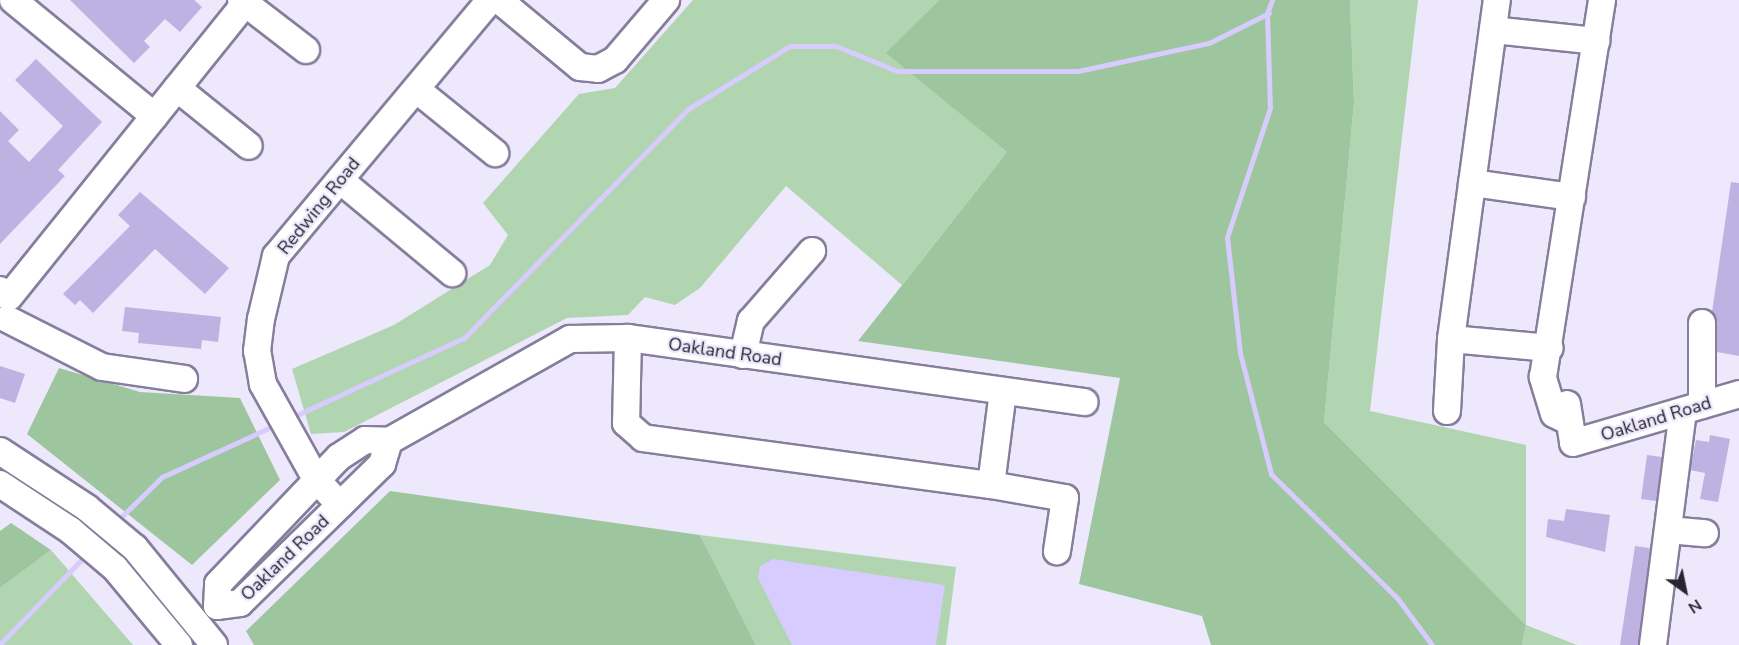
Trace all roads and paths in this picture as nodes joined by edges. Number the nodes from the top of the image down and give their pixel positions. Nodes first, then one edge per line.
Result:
1 (13, 0) edge
2 (490, 0) edge
3 (499, 0) edge
4 (666, 0) edge
5 (1497, 0) edge
6 (1602, 0) edge
7 (243, 2) edge
8 (1493, 30) junction
9 (1596, 41) junction
10 (306, 50) dead end
11 (177, 88) junction
12 (416, 89) junction
13 (154, 116) junction
14 (249, 146) dead end
15 (495, 153) dead end
16 (340, 180) junction
17 (1473, 183) junction
18 (1572, 197) junction
19 (812, 251) dead end
20 (452, 273) dead end
21 (4, 308) edge
22 (1702, 323) dead end
23 (628, 338) junction
24 (1451, 339) junction
25 (1549, 354) junction
26 (742, 355) junction
27 (184, 379) dead end
28 (1003, 391) junction
29 (1739, 394) edge
30 (1085, 402) dead end
31 (1692, 408) junction
32 (1447, 411) dead end
33 (389, 441) junction
34 (0, 451) edge
35 (316, 479) junction
36 (0, 484) edge
37 (991, 485) junction
38 (340, 505) junction
39 (1668, 530) junction
40 (1705, 533) dead end
41 (1057, 550) dead end
42 (208, 614) junction
43 (179, 644) edge
44 (214, 645) edge
45 (1653, 645) edge

1 - 13 street
2 - 12 street, Redwing Road
3 - 4 street
5 - 8 street
6 - 9 street
7 - 10 street
7 - 11 street
8 - 9 street
8 - 17 street
9 - 18 street
11 - 13 street
11 - 14 street
12 - 15 street
12 - 16 street, Redwing Road
13 - 21 street
16 - 20 street
16 - 35 street, Redwing Road
17 - 18 street
17 - 24 street
18 - 25 street
19 - 26 street
21 - 27 street
22 - 31 street
23 - 26 street, Oakland Road
23 - 33 street, Oakland Road
23 - 37 street
24 - 25 street
24 - 32 street
25 - 31 street, Oakland Road
26 - 28 street, Oakland Road
28 - 30 street, Oakland Road
28 - 37 street
29 - 31 street, Oakland Road
31 - 39 street
33 - 35 street, Oakland Road
33 - 38 street, Oakland Road
34 - 42 street
35 - 38 street, Redwing Road
35 - 42 street, Oakland Road
36 - 43 street
37 - 41 street
38 - 42 street, Oakland Road
39 - 40 street
39 - 45 street
42 - 43 street
42 - 44 street

